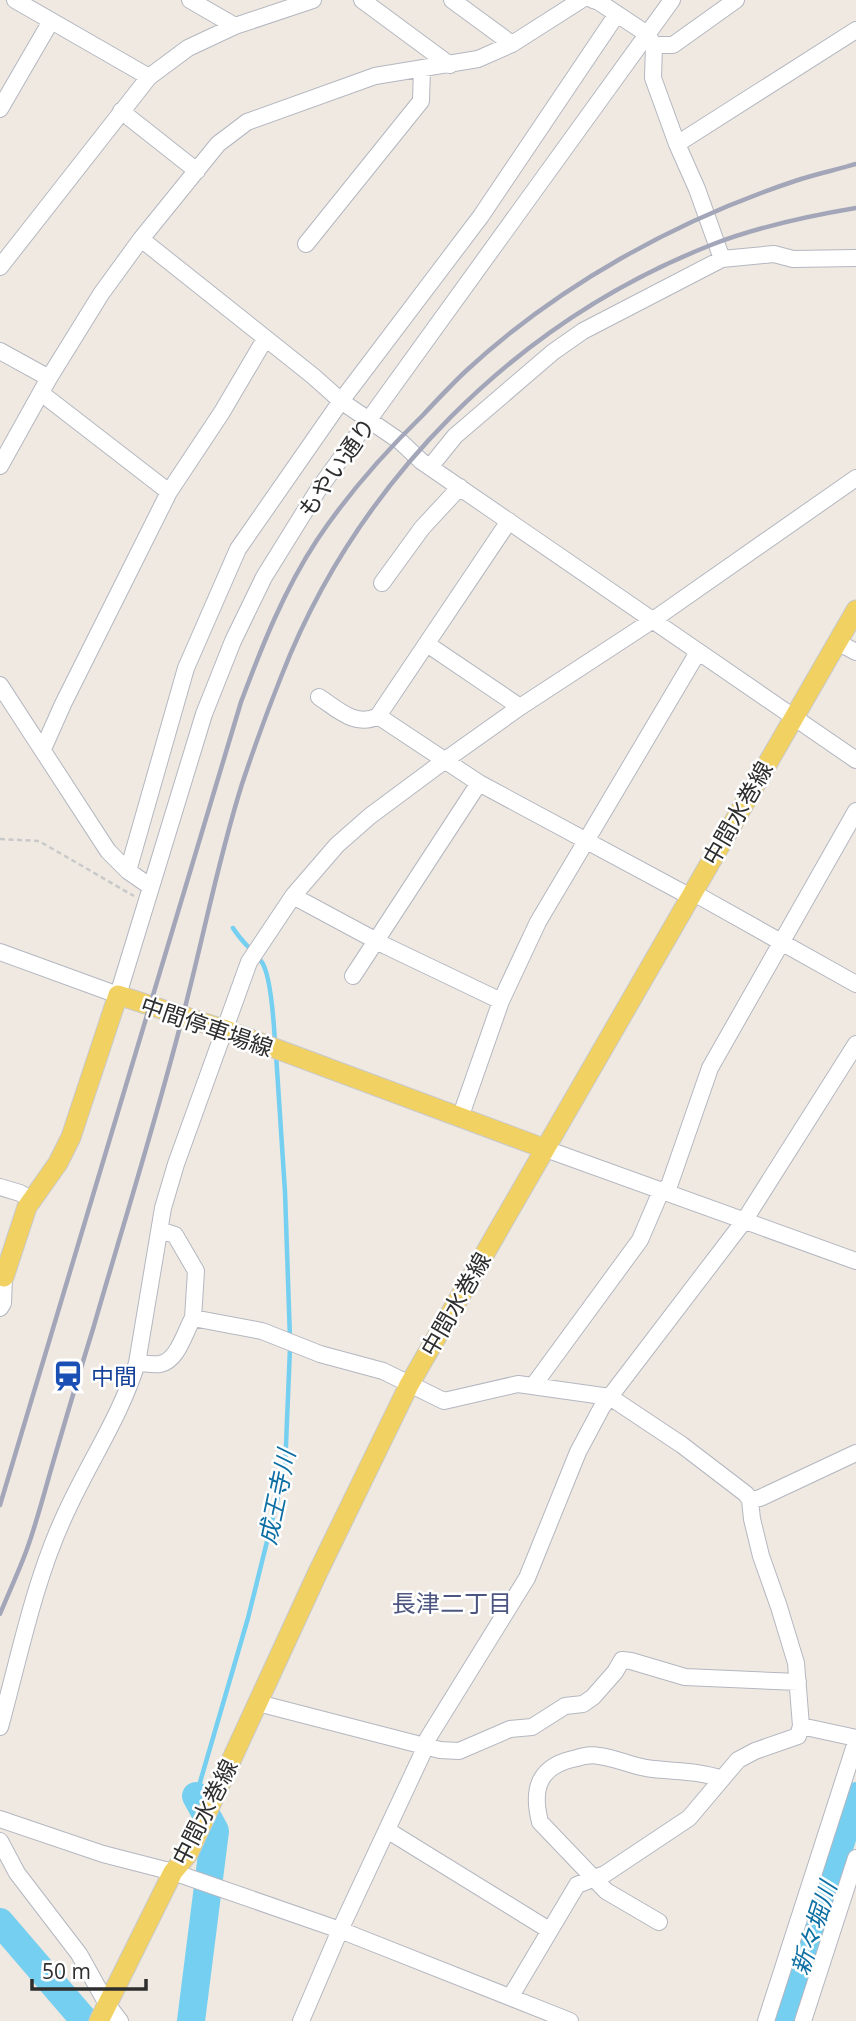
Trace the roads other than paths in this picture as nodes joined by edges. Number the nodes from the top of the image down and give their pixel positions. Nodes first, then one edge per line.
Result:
1 (15, 0) edge
2 (190, 0) edge
3 (313, 0) edge
4 (362, 0) edge
5 (452, 0) edge
6 (581, 0) edge
7 (593, 0) edge
8 (672, 0) edge
9 (736, 0) edge
10 (617, 13) junction
11 (51, 21) junction
12 (235, 26) junction
13 (856, 30) edge
14 (650, 40) junction
15 (512, 44) junction
16 (450, 65) junction
17 (422, 68) junction
18 (149, 77) junction
19 (0, 109) edge
20 (121, 111) junction
21 (677, 144) junction
22 (197, 171) junction
23 (481, 216) junction
24 (503, 233) junction
25 (141, 239) junction
26 (306, 244) dead end
27 (3, 256) edge
28 (856, 258) edge
29 (722, 259) junction
30 (265, 339) junction
31 (0, 351) edge
32 (49, 378) junction
33 (41, 393) junction
34 (341, 401) junction
35 (369, 419) junction
36 (0, 466) edge
37 (430, 467) junction
38 (856, 478) edge
39 (460, 487) junction
40 (169, 492) junction
41 (509, 521) junction
42 (382, 583) dead end
43 (856, 611) edge
44 (653, 620) junction
45 (838, 642) junction
46 (427, 644) junction
47 (698, 652) junction
48 (856, 652) edge
49 (0, 685) edge
50 (319, 697) dead end
51 (520, 707) junction
52 (378, 716) junction
53 (793, 717) junction
54 (43, 749) junction
55 (856, 760) edge
56 (444, 761) junction
57 (479, 783) junction
58 (856, 811) edge
59 (586, 839) junction
60 (128, 871) junction
61 (148, 895) junction
62 (293, 896) junction
63 (689, 896) junction
64 (376, 940) junction
65 (781, 941) junction
66 (0, 952) edge
67 (353, 976) dead end
68 (856, 984) edge
69 (118, 995) junction
70 (501, 1001) junction
71 (223, 1029) junction
72 (856, 1044) edge
73 (460, 1118) junction
74 (543, 1148) junction
75 (0, 1187) edge
76 (661, 1191) junction
77 (32, 1200) junction
78 (744, 1221) junction
79 (160, 1230) junction
80 (856, 1261) edge
81 (2, 1276) edge
82 (0, 1308) edge
83 (192, 1318) junction
84 (137, 1363) junction
85 (408, 1385) junction
86 (533, 1386) junction
87 (610, 1397) junction
88 (856, 1453) edge
89 (750, 1500) junction
90 (798, 1682) junction
91 (258, 1703) junction
92 (800, 1726) junction
93 (0, 1727) edge
94 (856, 1740) edge
95 (426, 1746) junction
96 (722, 1779) junction
97 (0, 1819) edge
98 (387, 1830) junction
99 (0, 1841) edge
100 (856, 1858) edge
101 (173, 1872) junction
102 (595, 1879) junction
103 (659, 1922) dead end
104 (340, 1930) junction
105 (549, 1930) junction
106 (511, 1996) junction
107 (106, 2016) edge
108 (301, 2021) edge
109 (570, 2021) edge
110 (766, 2021) edge
111 (803, 2021) edge

1 - 11 street
2 - 12 street
3 - 12 street
4 - 16 street
5 - 15 street
6 - 15 street
7 - 10 street
8 - 14 street, もやい通り
9 - 14 street
10 - 14 street
10 - 23 street
11 - 18 street
11 - 19 street
12 - 18 street
13 - 21 street
14 - 21 street
14 - 24 street, もやい通り
15 - 16 street
16 - 17 street
17 - 22 street
17 - 26 street
18 - 20 street
20 - 22 street
20 - 27 street
21 - 29 street
22 - 25 street
23 - 24 street
23 - 34 street
24 - 35 street, もやい通り
25 - 30 street
25 - 32 street
28 - 29 street
29 - 37 street
30 - 34 street
30 - 40 street
31 - 32 street
32 - 33 street
33 - 36 street
33 - 40 street
34 - 35 street
34 - 60 street
35 - 37 street
35 - 61 street, もやい通り
37 - 39 street
38 - 44 street
39 - 41 street
39 - 42 street
40 - 54 street
41 - 44 street
41 - 46 street
43 - 45 main road, 中間水巻線
44 - 47 street
44 - 51 street
45 - 48 street
45 - 53 main road, 中間水巻線
46 - 51 street
46 - 52 street
47 - 53 street
47 - 59 street
49 - 54 street
50 - 52 street
51 - 56 street
52 - 56 street
53 - 55 street
53 - 63 main road, 中間水巻線
54 - 60 street
56 - 57 street
56 - 62 street
57 - 59 street
57 - 64 street
58 - 65 street
59 - 63 street
59 - 70 street
60 - 61 street
61 - 69 street, もやい通り
62 - 64 street
62 - 71 street
63 - 65 street
63 - 74 main road, 中間水巻線
64 - 67 street
64 - 70 street
65 - 68 street
65 - 76 street
66 - 69 street
69 - 71 main road, 中間停車場線
69 - 77 main road, 中間停車場線
70 - 73 street
71 - 73 main road, 中間停車場線
71 - 79 street
72 - 78 street
73 - 74 main road, 中間停車場線
74 - 76 street
74 - 85 main road, 中間水巻線
75 - 77 street
76 - 78 street
76 - 86 street
77 - 81 main road, 中間停車場線
78 - 80 street
78 - 87 street
79 - 83 street
79 - 84 street
81 - 82 street
83 - 84 street
83 - 85 street
84 - 93 street
85 - 86 street
85 - 91 main road, 中間水巻線
86 - 87 street
87 - 89 street
87 - 95 street
88 - 89 street
89 - 90 street
90 - 92 street
90 - 95 street
91 - 95 street
91 - 101 main road, 中間水巻線
92 - 94 street
92 - 96 street
94 - 110 street
95 - 98 street
96 - 102 street
96 - 102 street
97 - 101 street
98 - 104 street
98 - 105 street
99 - 107 street
100 - 111 street
101 - 104 street
101 - 107 main road, 中間水巻線
102 - 103 street
102 - 105 street
104 - 106 street
104 - 108 street
105 - 106 street
106 - 109 street

